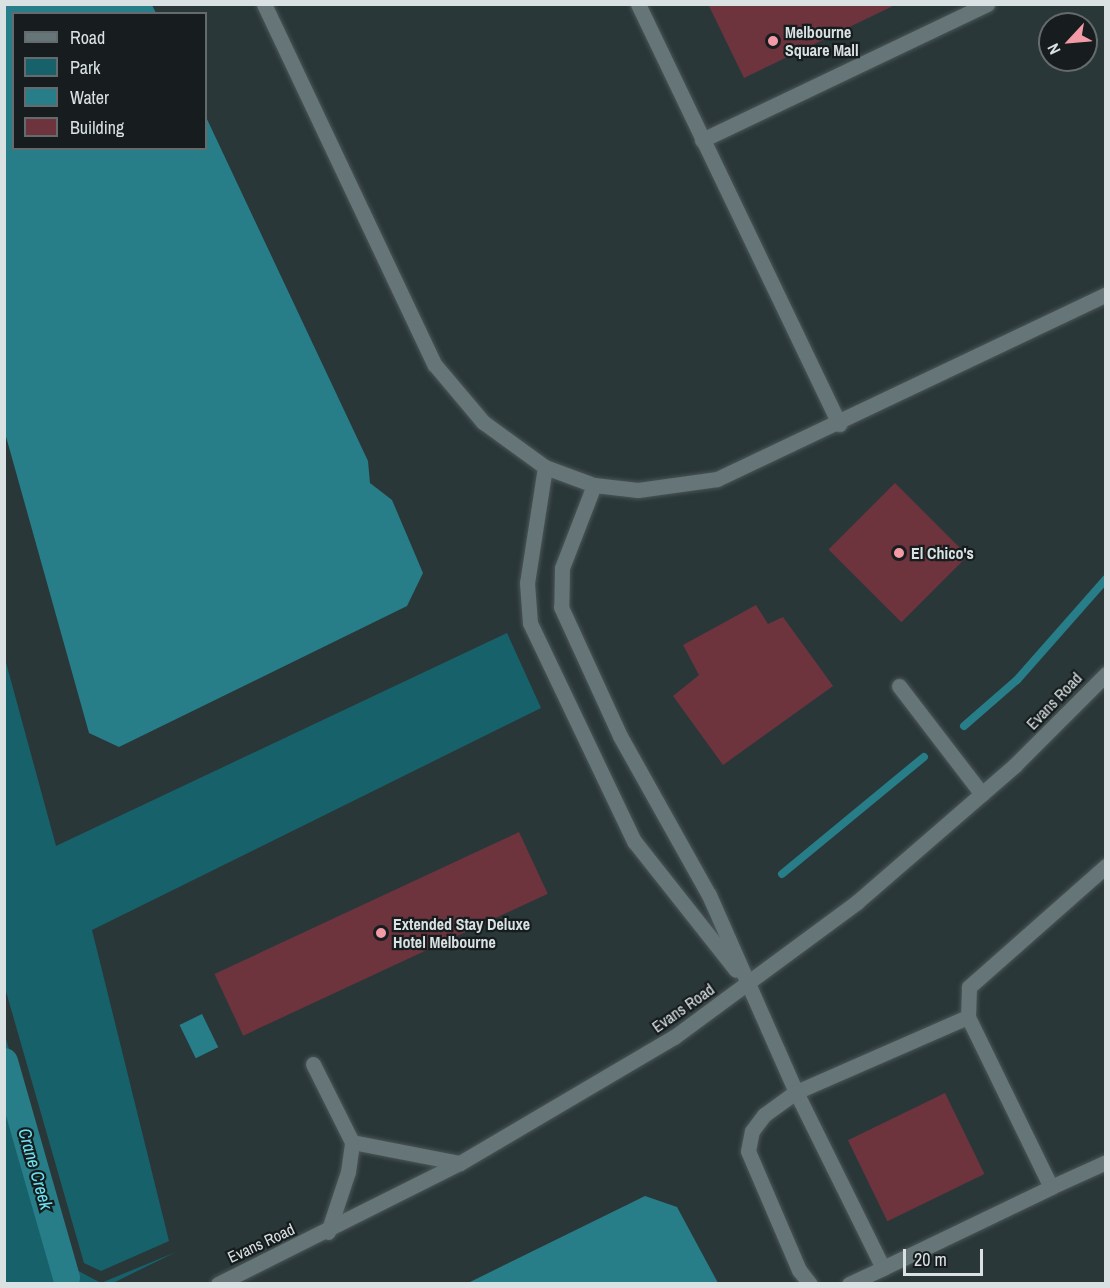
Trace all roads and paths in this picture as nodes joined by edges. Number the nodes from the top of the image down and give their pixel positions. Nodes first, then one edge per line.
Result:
1 (264, 4) edge
2 (638, 4) edge
3 (987, 4) edge
4 (702, 140) junction
5 (1106, 294) edge
6 (839, 424) junction
7 (545, 466) junction
8 (594, 485) junction
9 (1106, 674) edge
10 (899, 686) dead end
11 (982, 794) junction
12 (1106, 866) edge
13 (748, 984) junction
14 (968, 1017) junction
15 (313, 1064) dead end
16 (796, 1092) junction
17 (351, 1142) junction
18 (1106, 1162) edge
19 (460, 1163) junction
20 (1051, 1187) junction
21 (328, 1232) junction
22 (883, 1268) junction
23 (218, 1284) edge
24 (810, 1284) edge
25 (849, 1284) edge

1 - 7 street
2 - 4 street
3 - 4 street
4 - 6 street
5 - 6 street
6 - 8 street
7 - 8 street
7 - 13 street
8 - 13 street
9 - 11 street, Evans Road
10 - 11 street
11 - 13 street, Evans Road
12 - 14 street
13 - 16 street
13 - 19 street, Evans Road
14 - 16 street
14 - 20 street
15 - 17 street
16 - 22 street
16 - 24 street
17 - 19 street
17 - 21 street
18 - 20 street
19 - 21 street, Evans Road
20 - 22 street
21 - 23 street, Evans Road
22 - 25 street

